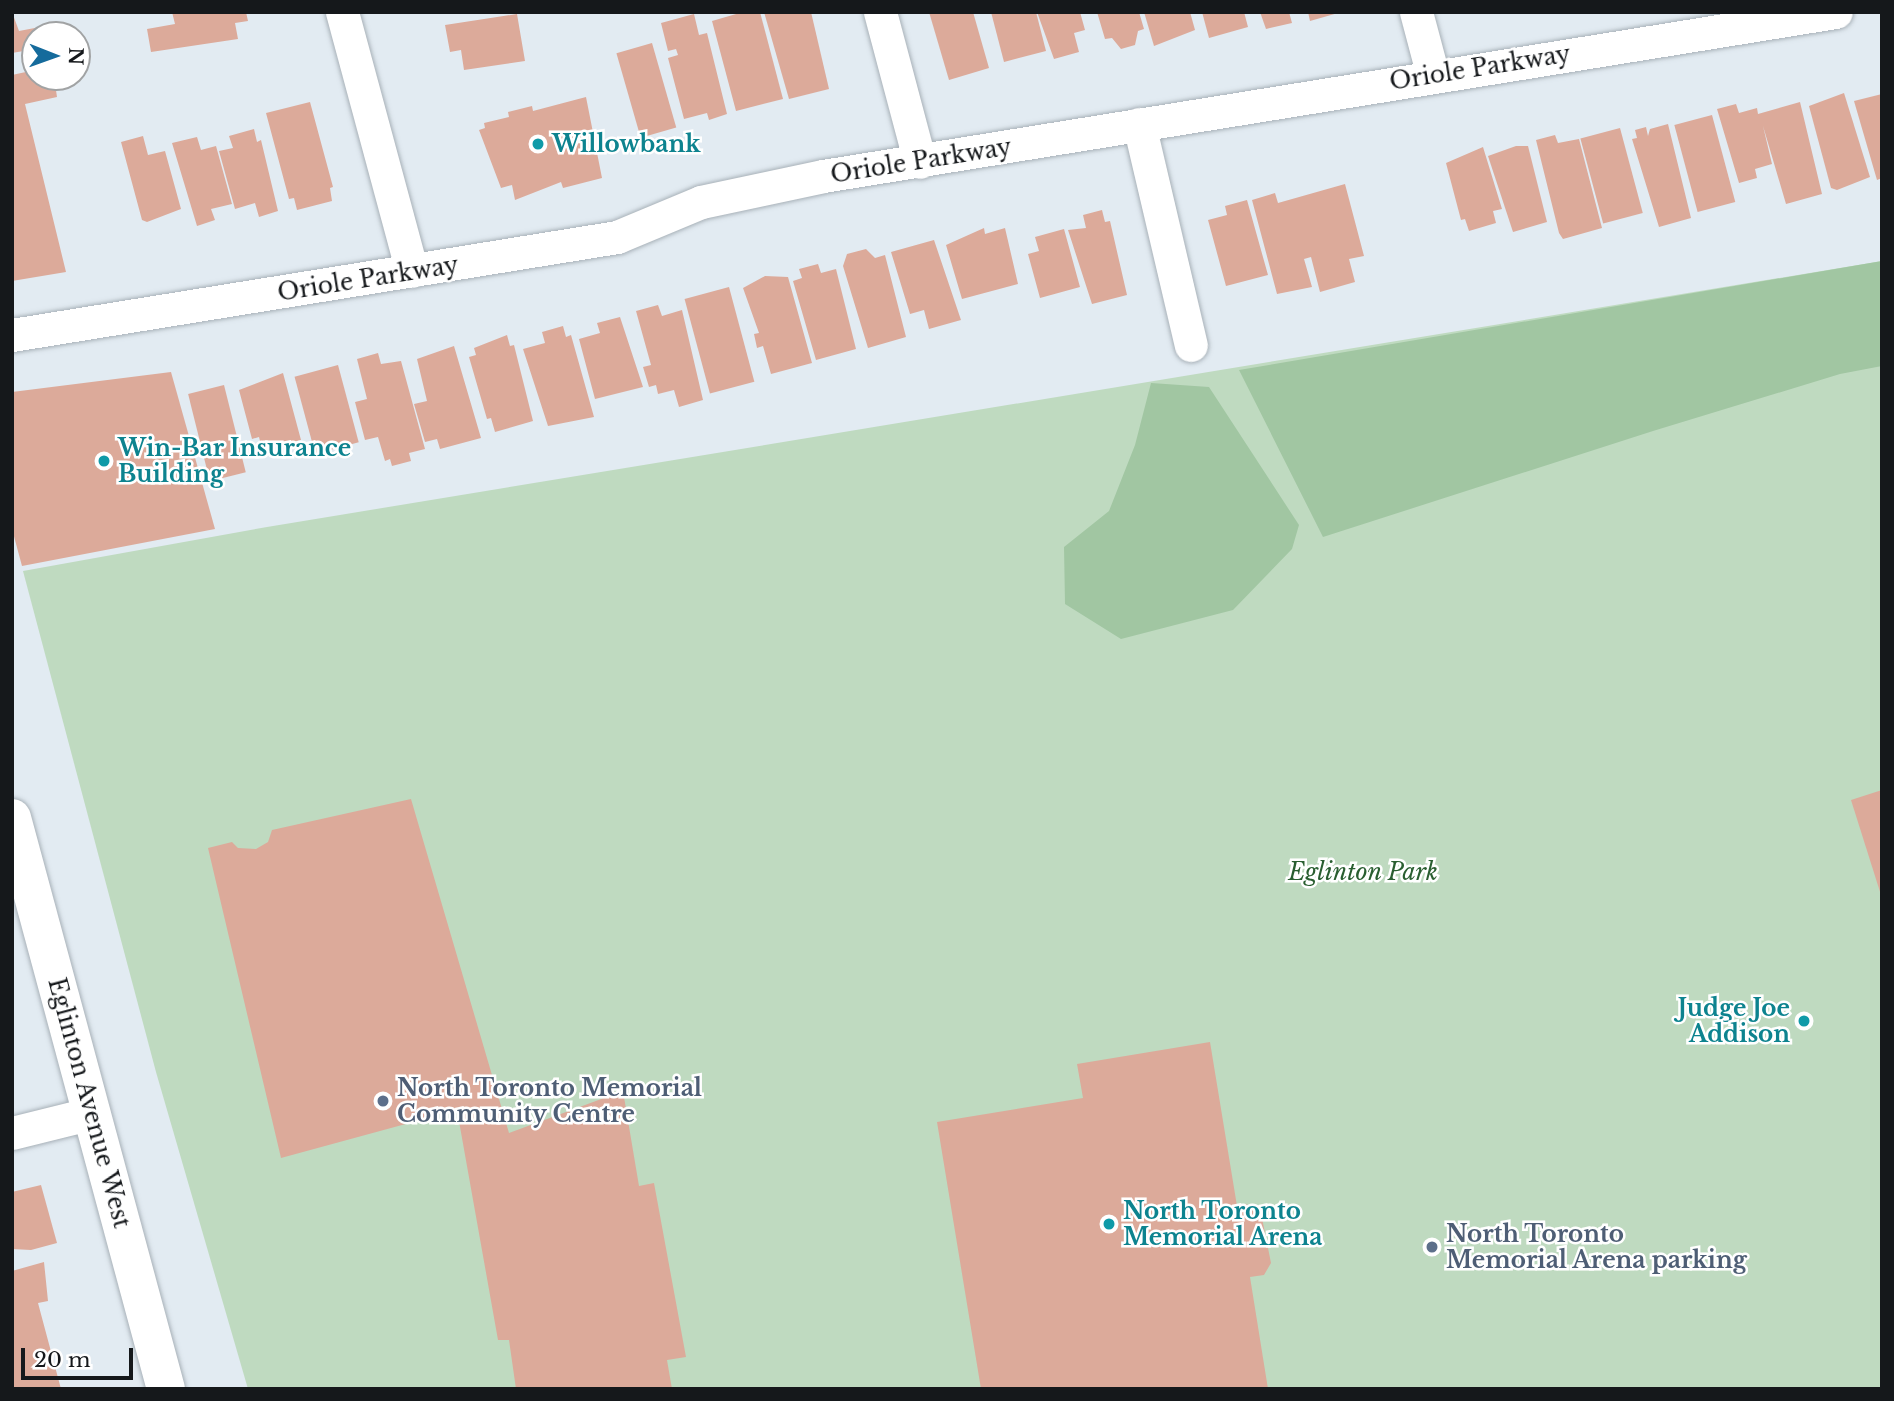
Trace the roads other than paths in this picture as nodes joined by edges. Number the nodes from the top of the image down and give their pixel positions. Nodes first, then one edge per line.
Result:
1 (342, 12) edge
2 (880, 12) edge
3 (1416, 12) edge
4 (1836, 12) edge
5 (1433, 76) junction
6 (1139, 124) junction
7 (920, 162) junction
8 (412, 271) junction
9 (12, 335) edge
10 (1191, 345) dead end
11 (12, 818) edge
12 (92, 1113) junction
13 (12, 1133) edge
14 (166, 1389) edge

1 - 8 street
2 - 7 street
3 - 5 street
4 - 5 street, Oriole Parkway
5 - 6 street, Oriole Parkway
6 - 7 street, Oriole Parkway
6 - 10 street
7 - 8 street, Oriole Parkway
8 - 9 street, Oriole Parkway
11 - 12 main road, Eglinton Avenue West
12 - 13 street
12 - 14 main road, Eglinton Avenue West

